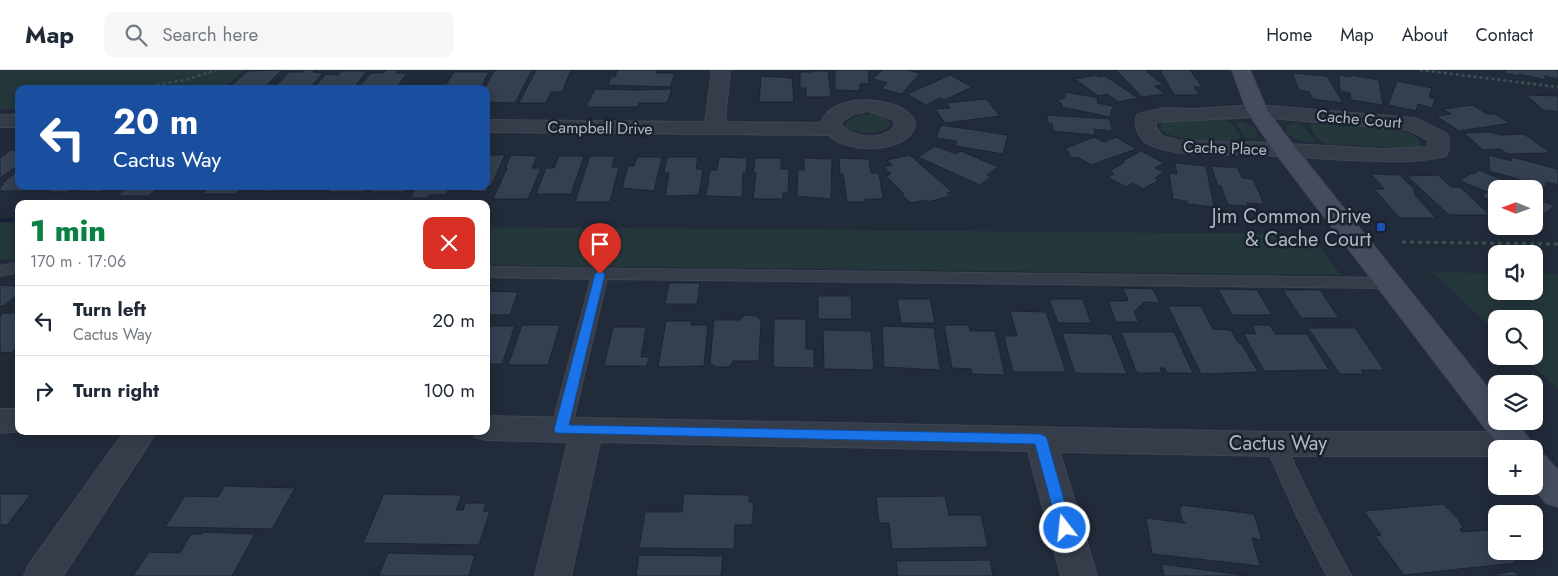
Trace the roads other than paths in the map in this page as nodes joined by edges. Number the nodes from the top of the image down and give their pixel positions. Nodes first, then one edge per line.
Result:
1 (721, 70) edge
2 (1241, 70) edge
3 (1257, 111) junction
4 (0, 121) edge
5 (15, 121) edge
6 (490, 126) edge
7 (714, 129) junction
8 (834, 129) dead end
9 (1285, 150) junction
10 (15, 268) edge
11 (0, 271) edge
12 (490, 272) edge
13 (600, 274) junction
14 (1389, 283) junction
15 (0, 421) edge
16 (15, 421) edge
17 (490, 428) edge
18 (574, 430) junction
19 (139, 435) edge
20 (1040, 439) junction
21 (1488, 440) edge
22 (1513, 440) edge
23 (1275, 444) junction
24 (1543, 475) edge
25 (1558, 493) edge
26 (42, 576) edge
27 (553, 576) edge
28 (1078, 576) edge
29 (1339, 576) edge

1 - 7 street
2 - 3 street
3 - 9 street
3 - 9 street, Cache Place
3 - 9 street, Cache Court
4 - 5 street
6 - 7 street, Campbell Drive
7 - 8 street, Campbell Drive
9 - 14 street
10 - 11 lane
12 - 13 lane
13 - 14 lane
13 - 18 lane
14 - 22 street
15 - 16 street
17 - 18 street, Cactus Way
18 - 20 street, Cactus Way
18 - 27 street
19 - 26 street
20 - 23 street, Cactus Way
20 - 28 street
21 - 23 street, Cactus Way
23 - 29 lane
24 - 25 street

